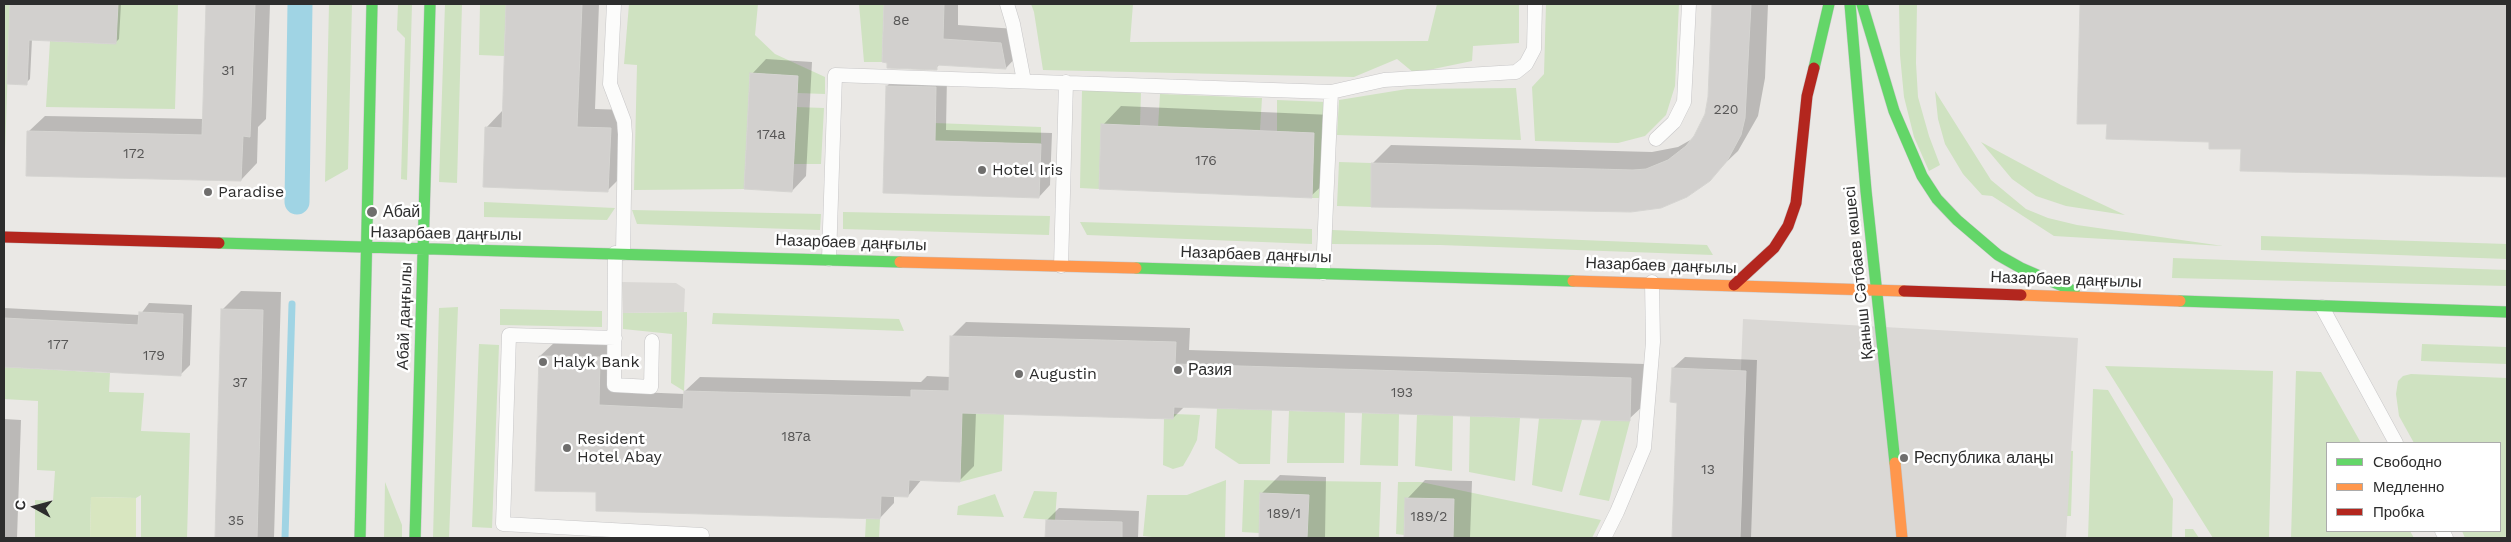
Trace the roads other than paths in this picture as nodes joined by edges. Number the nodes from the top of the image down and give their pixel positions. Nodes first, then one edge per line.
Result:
1 (372, 4) edge
2 (430, 4) edge
3 (614, 4) edge
4 (1007, 4) edge
5 (1535, 4) edge
6 (1689, 4) edge
7 (1829, 4) edge
8 (1850, 4) edge
9 (1862, 6) edge
10 (1024, 81) junction
11 (1066, 82) junction
12 (1331, 92) junction
13 (1656, 139) dead end
14 (4, 238) edge
15 (366, 248) junction
16 (423, 250) junction
17 (619, 253) junction
18 (829, 259) junction
19 (1061, 266) junction
20 (1323, 273) junction
21 (1652, 282) junction
22 (1734, 285) junction
23 (1876, 289) junction
24 (2089, 298) junction
25 (2322, 307) junction
26 (2507, 312) edge
27 (615, 338) junction
28 (652, 341) dead end
29 (2395, 442) edge
30 (702, 535) dead end
31 (360, 538) edge
32 (415, 538) edge
33 (1604, 538) edge
34 (1902, 538) edge

1 - 15 main road
2 - 16 main road, Абай даңғылы
3 - 17 lane
4 - 10 lane
5 - 12 lane
6 - 13 lane
7 - 22 main road
8 - 23 main road, Қаныш Сәтбаев көшесі
9 - 24 main road
10 - 11 lane
10 - 18 lane
11 - 12 lane
11 - 19 lane
12 - 20 lane
14 - 15 main road, Назарбаев даңғылы
15 - 16 main road, Назарбаев даңғылы
15 - 31 main road
16 - 17 main road, Назарбаев даңғылы
16 - 32 main road, Абай даңғылы
17 - 18 main road, Назарбаев даңғылы
17 - 27 lane
18 - 19 main road, Назарбаев даңғылы
19 - 20 main road, Назарбаев даңғылы
20 - 21 main road, Назарбаев даңғылы
21 - 22 main road, Назарбаев даңғылы
21 - 33 lane
22 - 23 main road, Назарбаев даңғылы
23 - 24 main road, Назарбаев даңғылы
23 - 34 main road, Қаныш Сәтбаев көшесі
24 - 25 main road, Назарбаев даңғылы
25 - 26 main road, Назарбаев даңғылы
25 - 29 lane
27 - 28 lane
27 - 30 lane

